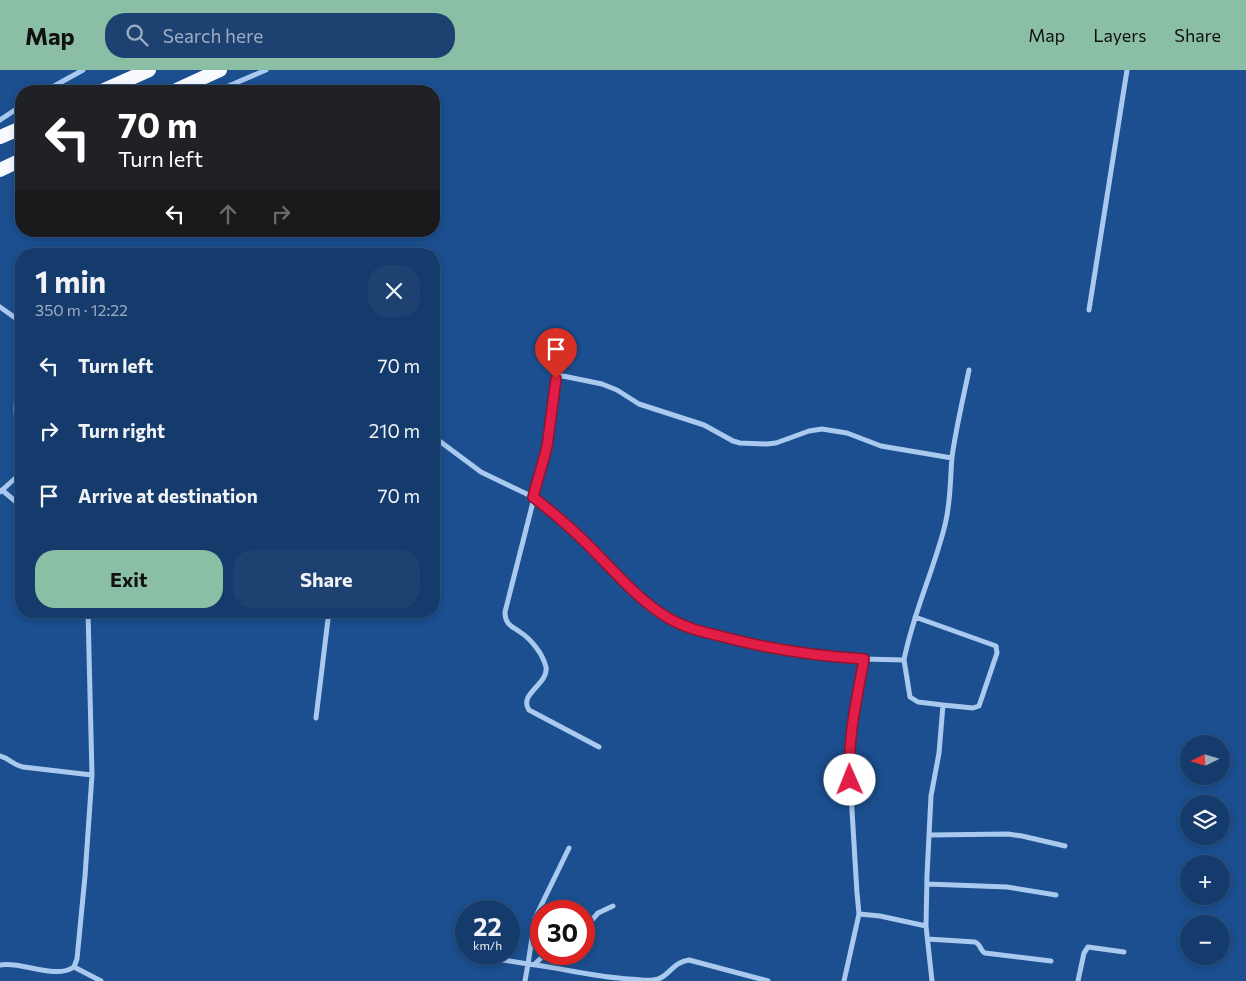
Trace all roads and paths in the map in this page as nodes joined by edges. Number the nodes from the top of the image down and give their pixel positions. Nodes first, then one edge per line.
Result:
1 (83, 70) edge
2 (149, 70) edge
3 (220, 70) edge
4 (266, 70) edge
5 (1127, 70) edge
6 (56, 85) edge
7 (115, 85) edge
8 (187, 85) edge
9 (231, 85) edge
10 (15, 110) edge
11 (0, 120) edge
12 (15, 131) edge
13 (0, 137) edge
14 (15, 165) edge
15 (0, 171) edge
16 (0, 307) edge
17 (1090, 310) dead end
18 (15, 318) edge
19 (969, 370) dead end
20 (440, 441) edge
21 (952, 458) junction
22 (15, 478) edge
23 (1, 491) edge
24 (533, 497) junction
25 (15, 502) edge
26 (915, 617) junction
27 (88, 618) edge
28 (328, 618) edge
29 (864, 659) junction
30 (904, 660) junction
31 (943, 705) junction
32 (316, 718) dead end
33 (599, 748) dead end
34 (0, 756) edge
35 (92, 775) junction
36 (930, 835) junction
37 (1065, 846) dead end
38 (570, 848) dead end
39 (927, 884) junction
40 (1056, 895) dead end
41 (612, 906) dead end
42 (860, 914) junction
43 (595, 916) edge
44 (926, 926) junction
45 (928, 939) junction
46 (1124, 952) dead end
47 (1051, 961) dead end
48 (520, 963) edge
49 (528, 964) junction
50 (0, 965) edge
51 (534, 965) edge
52 (74, 967) junction
53 (101, 981) edge
54 (526, 981) edge
55 (768, 981) edge
56 (844, 981) edge
57 (932, 981) edge
58 (1078, 981) edge

1 - 6 street
2 - 7 highway
3 - 8 highway
4 - 9 street
5 - 17 street
10 - 11 street
12 - 13 highway
14 - 15 highway
16 - 18 street
19 - 21 street
20 - 24 street
21 - 24 street
21 - 26 street
22 - 23 street
23 - 25 street
24 - 29 street
24 - 33 street
26 - 30 street
26 - 31 street
27 - 35 street
28 - 32 street
29 - 30 street
29 - 42 street
30 - 31 street
31 - 36 street
34 - 35 street
35 - 52 street
36 - 37 street
36 - 39 street
38 - 49 street
39 - 40 street
39 - 44 street
41 - 43 street
42 - 44 street
42 - 56 street
44 - 45 street
45 - 47 street
45 - 57 street
46 - 58 street
48 - 49 street
49 - 54 street
50 - 52 street
51 - 55 street
52 - 53 street

